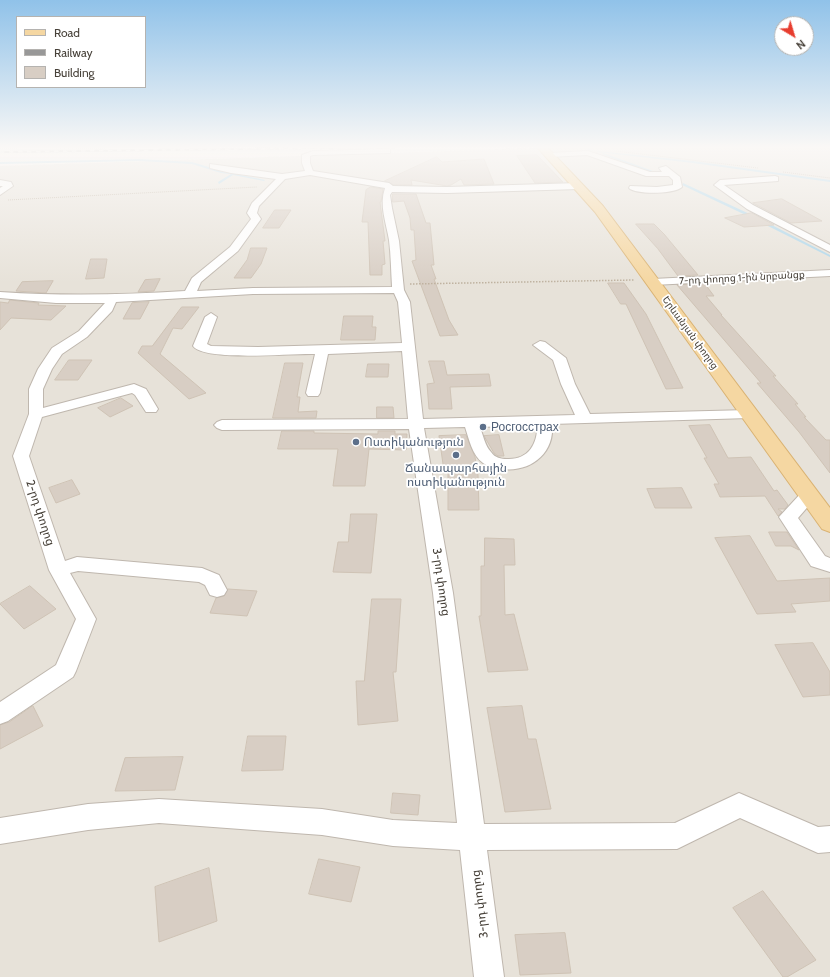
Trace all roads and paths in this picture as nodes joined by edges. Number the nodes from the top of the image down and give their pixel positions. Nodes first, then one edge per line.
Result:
1 (95, 193) edge
2 (267, 193) edge
3 (387, 193) edge
4 (585, 193) edge
5 (729, 193) edge
6 (3, 196) edge
7 (749, 217) dead end
8 (830, 249) edge
9 (812, 252) dead end
10 (830, 273) edge
11 (634, 280) dead end
12 (653, 282) junction
13 (398, 288) junction
14 (190, 293) junction
15 (0, 295) edge
16 (112, 299) junction
17 (211, 317) dead end
18 (540, 345) dead end
19 (408, 347) junction
20 (322, 350) junction
21 (313, 393) dead end
22 (152, 409) dead end
23 (36, 414) junction
24 (749, 414) junction
25 (585, 420) junction
26 (544, 421) junction
27 (471, 422) junction
28 (416, 424) junction
29 (222, 425) dead end
30 (809, 495) junction
31 (830, 524) edge
32 (830, 565) edge
33 (59, 570) junction
34 (217, 590) dead end
35 (0, 714) edge
36 (0, 831) edge
37 (473, 837) junction
38 (830, 839) edge
39 (489, 977) edge

1 - 6 path
2 - 14 street
3 - 13 street, 3-րդ փողոց
4 - 12 main road, Երևանյան փողոց
5 - 8 street
7 - 9 street
10 - 12 street, 7-րդ փողոց 1-ին նրբանցք
11 - 13 path
12 - 24 main road, Երևանյան փողոց
13 - 14 street
13 - 19 street, 3-րդ փողոց
14 - 16 street
15 - 16 street
16 - 23 street, 2-րդ փողոց
17 - 20 street
18 - 25 street
19 - 20 street
19 - 28 street, 3-րդ փողոց
20 - 21 street
22 - 23 street
23 - 33 street, 2-րդ փողոց
24 - 25 street
24 - 30 main road, Երևանյան փողոց
25 - 26 street
26 - 27 street
26 - 27 street
27 - 28 street
28 - 29 street
28 - 37 street, 3-րդ փողոց
30 - 31 main road, Երևանյան փողոց
30 - 32 street
33 - 34 street
33 - 35 street, 2-րդ փողոց
36 - 37 street
37 - 38 street
37 - 39 street, 3-րդ փողոց

